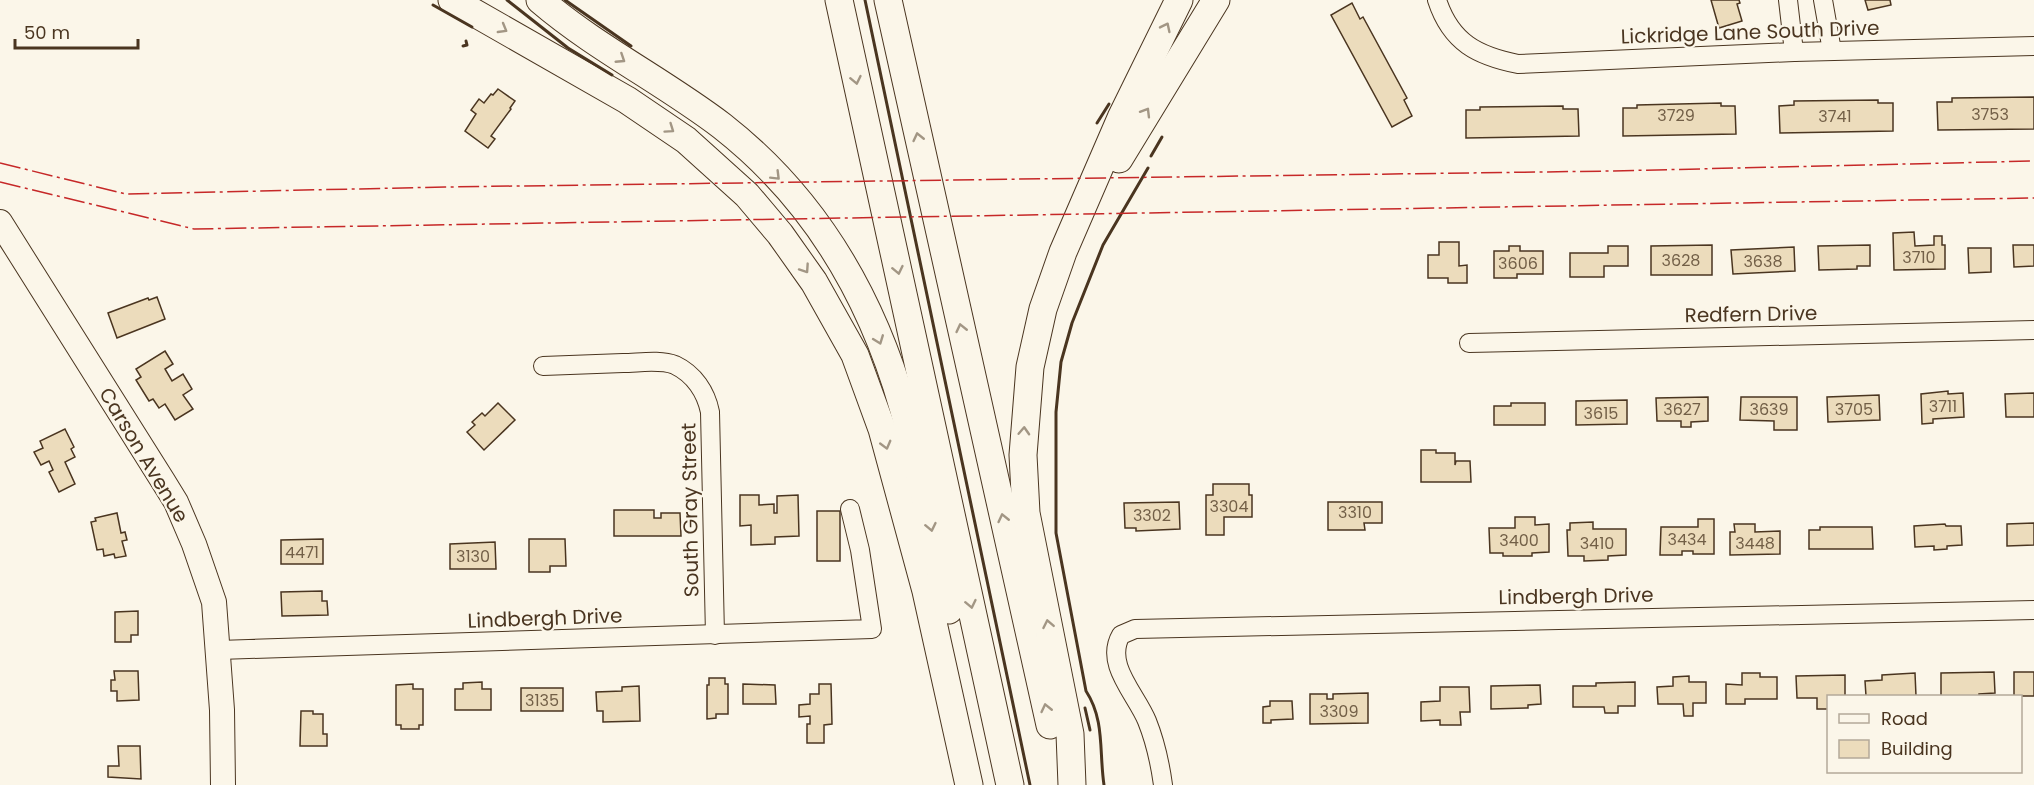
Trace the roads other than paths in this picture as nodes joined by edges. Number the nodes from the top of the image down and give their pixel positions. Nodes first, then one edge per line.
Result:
1 (452, 0) edge
2 (540, 0) edge
3 (839, 0) edge
4 (888, 0) edge
5 (1179, 0) edge
6 (1216, 0) edge
7 (1437, 0) edge
8 (1788, 0) edge
9 (1823, 0) edge
10 (2034, 46) edge
11 (1832, 51) junction
12 (1794, 52) junction
13 (0, 222) edge
14 (1063, 252) junction
15 (2034, 330) edge
16 (1469, 343) dead end
17 (543, 366) dead end
18 (850, 509) dead end
19 (2034, 610) edge
20 (716, 635) junction
21 (219, 650) junction
22 (223, 785) edge
23 (969, 785) edge
24 (987, 785) edge
25 (1010, 785) edge
26 (1066, 785) edge
27 (1072, 785) edge
28 (1163, 785) edge

1 -> 23 highway
2 -> 24 highway
3 -> 25 highway
26 -> 4 highway
14 -> 5 highway
14 -> 6 highway
7 - 12 street, Lickridge Lane South Drive
8 - 12 street
9 - 11 street
10 - 11 street, Lickridge Lane South Drive
11 - 12 street, Lickridge Lane South Drive
13 - 21 main road, Carson Avenue
27 -> 14 highway
15 - 16 street, Redfern Drive
17 - 20 street, South Gray Street
18 - 20 street, Lindbergh Drive
19 - 28 street, Lindbergh Drive
20 - 21 street, Lindbergh Drive
21 - 22 main road, Carson Avenue

